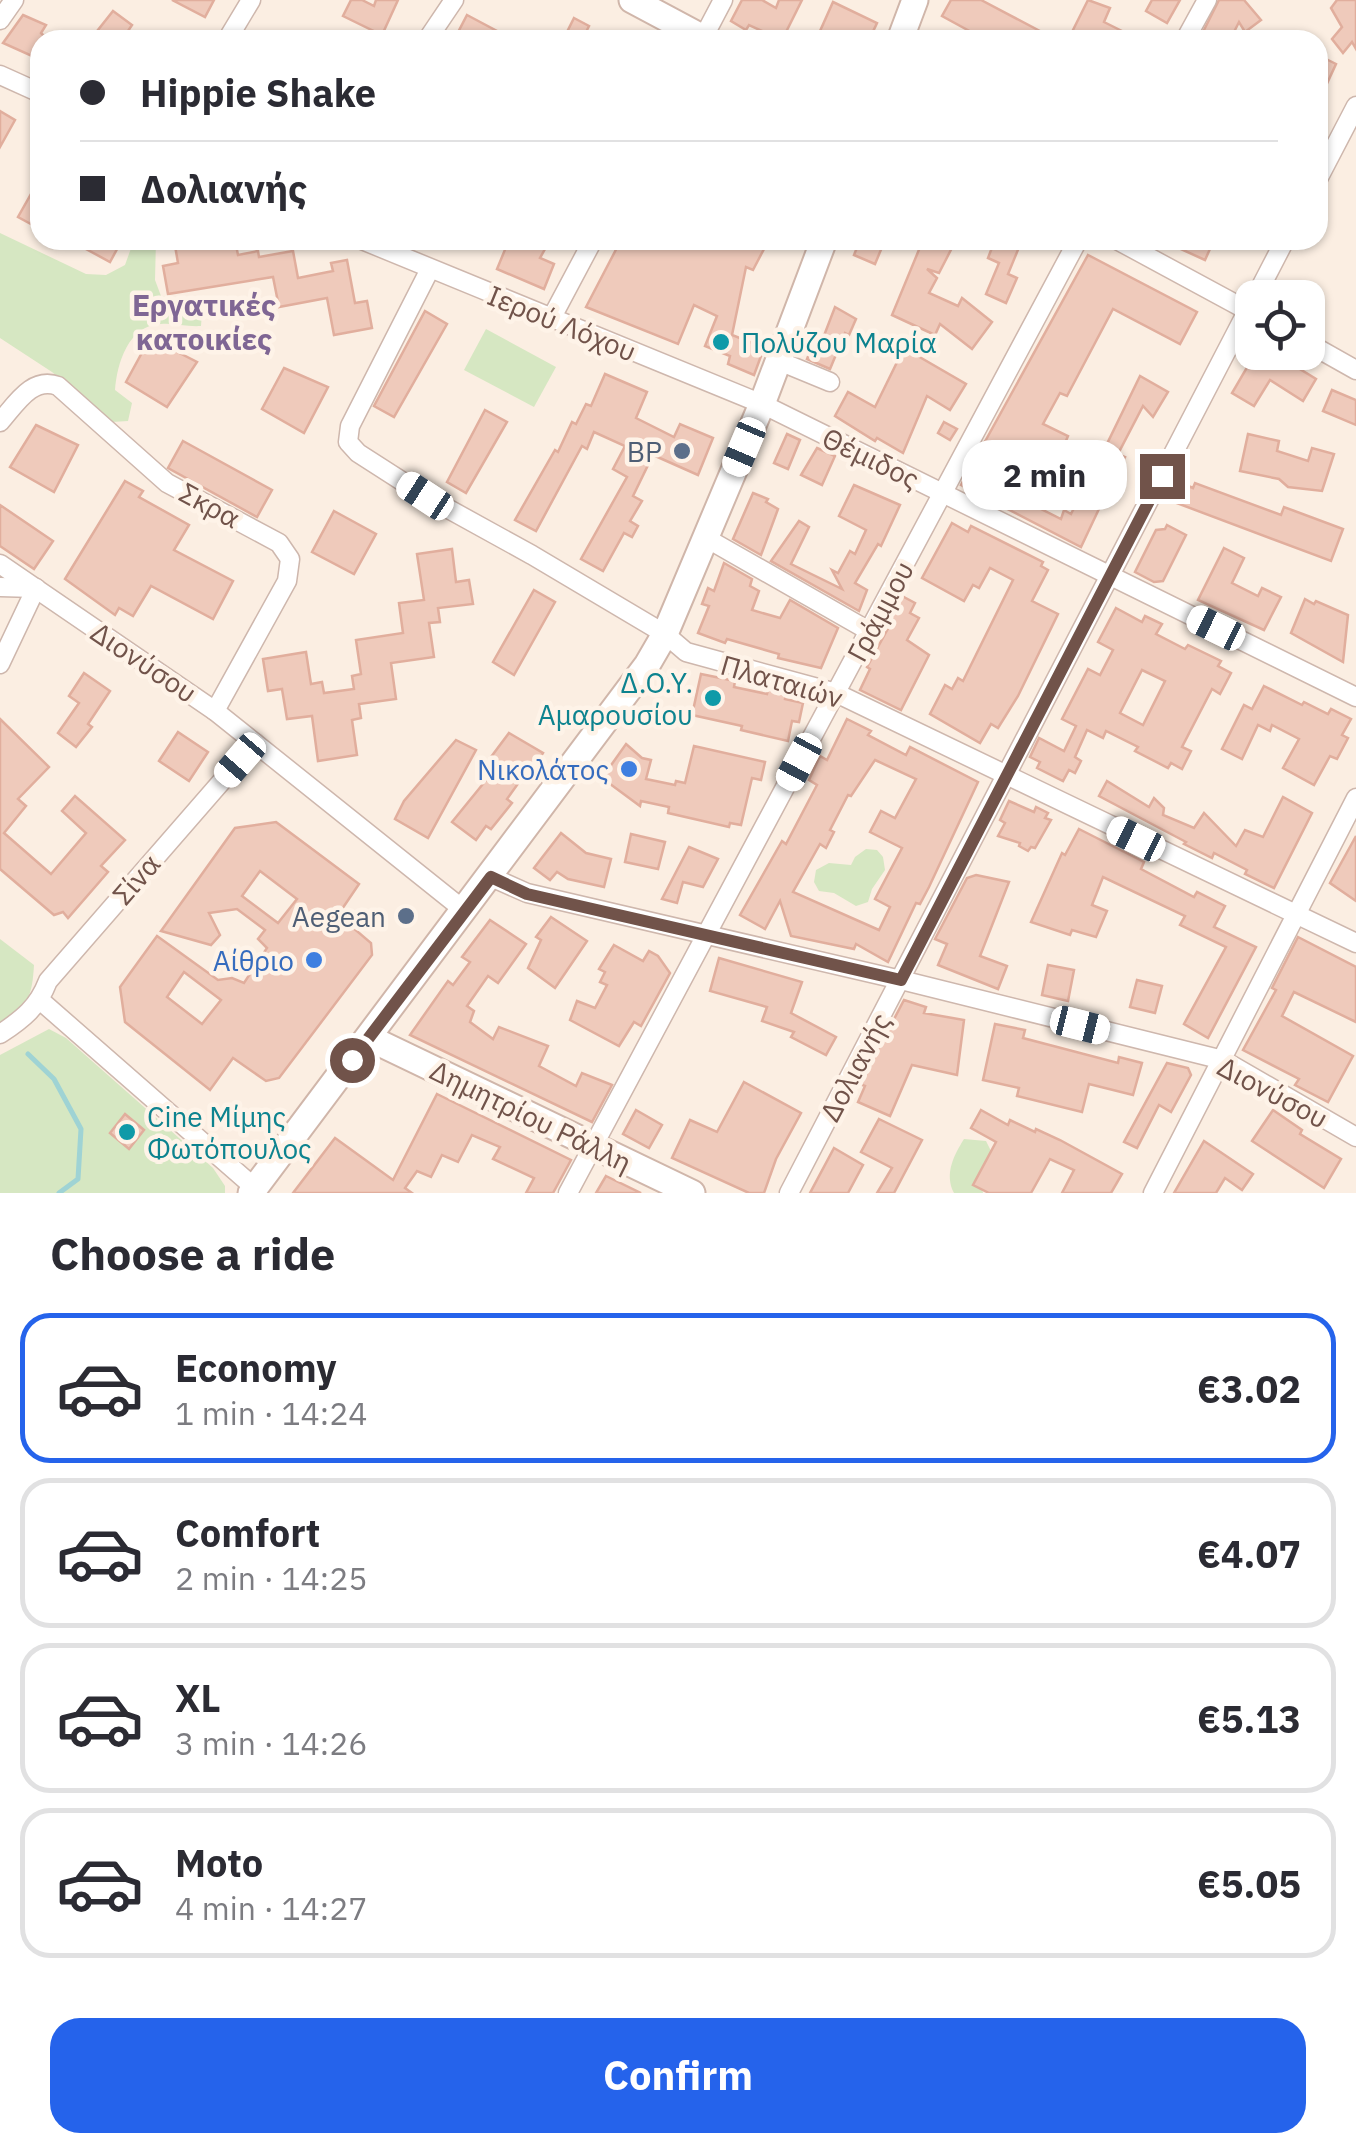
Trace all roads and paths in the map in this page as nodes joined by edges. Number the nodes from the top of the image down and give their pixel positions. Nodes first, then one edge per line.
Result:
1 (14, 0) edge
2 (251, 0) edge
3 (454, 0) edge
4 (632, 0) edge
5 (723, 0) edge
6 (915, 0) edge
7 (1207, 0) edge
8 (0, 20) edge
9 (233, 30) edge
10 (434, 30) edge
11 (687, 30) edge
12 (708, 30) edge
13 (904, 30) edge
14 (1190, 30) edge
15 (0, 75) edge
16 (30, 88) edge
17 (1356, 106) edge
18 (1328, 160) edge
19 (385, 250) edge
20 (588, 250) edge
21 (820, 250) edge
22 (1073, 250) edge
23 (1137, 250) edge
24 (1280, 250) edge
25 (430, 270) junction
26 (1265, 280) edge
27 (1235, 298) edge
28 (550, 319) junction
29 (1235, 339) edge
30 (1325, 353) edge
31 (778, 361) junction
32 (1356, 370) edge
33 (830, 382) dead end
34 (762, 404) junction
35 (0, 422) edge
36 (943, 493) junction
37 (706, 538) junction
38 (0, 564) edge
39 (1111, 576) junction
40 (0, 586) edge
41 (36, 588) junction
42 (869, 631) junction
43 (666, 634) junction
44 (0, 664) edge
45 (836, 693) junction
46 (1356, 696) edge
47 (215, 710) junction
48 (255, 743) junction
49 (1007, 778) junction
50 (1356, 798) edge
51 (491, 877) junction
52 (465, 911) junction
53 (1296, 916) junction
54 (706, 936) junction
55 (1356, 943) edge
56 (901, 980) junction
57 (41, 1000) junction
58 (0, 1034) edge
59 (369, 1038) junction
60 (1223, 1060) junction
61 (1356, 1137) edge
62 (594, 1146) junction
63 (253, 1191) edge
64 (568, 1193) edge
65 (692, 1193) edge
66 (789, 1193) edge
67 (1153, 1193) edge

1 - 8 street
2 - 9 street
3 - 10 street
4 - 11 street
5 - 12 street
6 - 13 street
7 - 14 street
15 - 16 street
17 - 18 street
19 - 25 street, Ιερού Λόχου
20 - 28 street
21 - 31 street
22 - 36 street, Γράμμου
23 - 27 street
24 - 26 street, Δολιανής
25 - 28 street, Ιερού Λόχου
25 - 43 street, Πλαταιών
28 - 34 street, Ιερού Λόχου
29 - 39 street, Δολιανής
30 - 32 street
31 - 33 street
31 - 34 street
34 - 36 street, Θέμιδος
34 - 37 street
35 - 47 street, Σκρα
36 - 39 street, Θέμιδος
36 - 42 street, Γράμμου
37 - 42 street
37 - 43 street
38 - 41 street, Διονύσου
39 - 46 street, Θέμιδος
39 - 49 street, Δολιανής
40 - 41 street
41 - 44 street
41 - 47 street, Διονύσου
42 - 45 street, Γράμμου
43 - 45 street, Πλαταιών
43 - 51 street
45 - 49 street, Πλαταιών
45 - 54 street, Γράμμου
47 - 48 street, Διονύσου
48 - 52 street, Διονύσου
48 - 57 street, Σίνα
49 - 53 street, Πλαταιών
49 - 56 street, Δολιανής
50 - 53 street
51 - 52 street
51 - 54 street, Διονύσου
52 - 59 street
53 - 55 street, Πλαταιών
53 - 60 street
54 - 56 street, Διονύσου
54 - 62 street, Γράμμου
56 - 60 street, Διονύσου
56 - 66 street, Δολιανής
57 - 58 street, Σίνα
57 - 63 street
59 - 62 street, Δημητρίου Ράλλη
59 - 63 street
60 - 61 street, Διονύσου
60 - 67 street
62 - 64 street, Γράμμου
62 - 65 street, Δημητρίου Ράλλη

